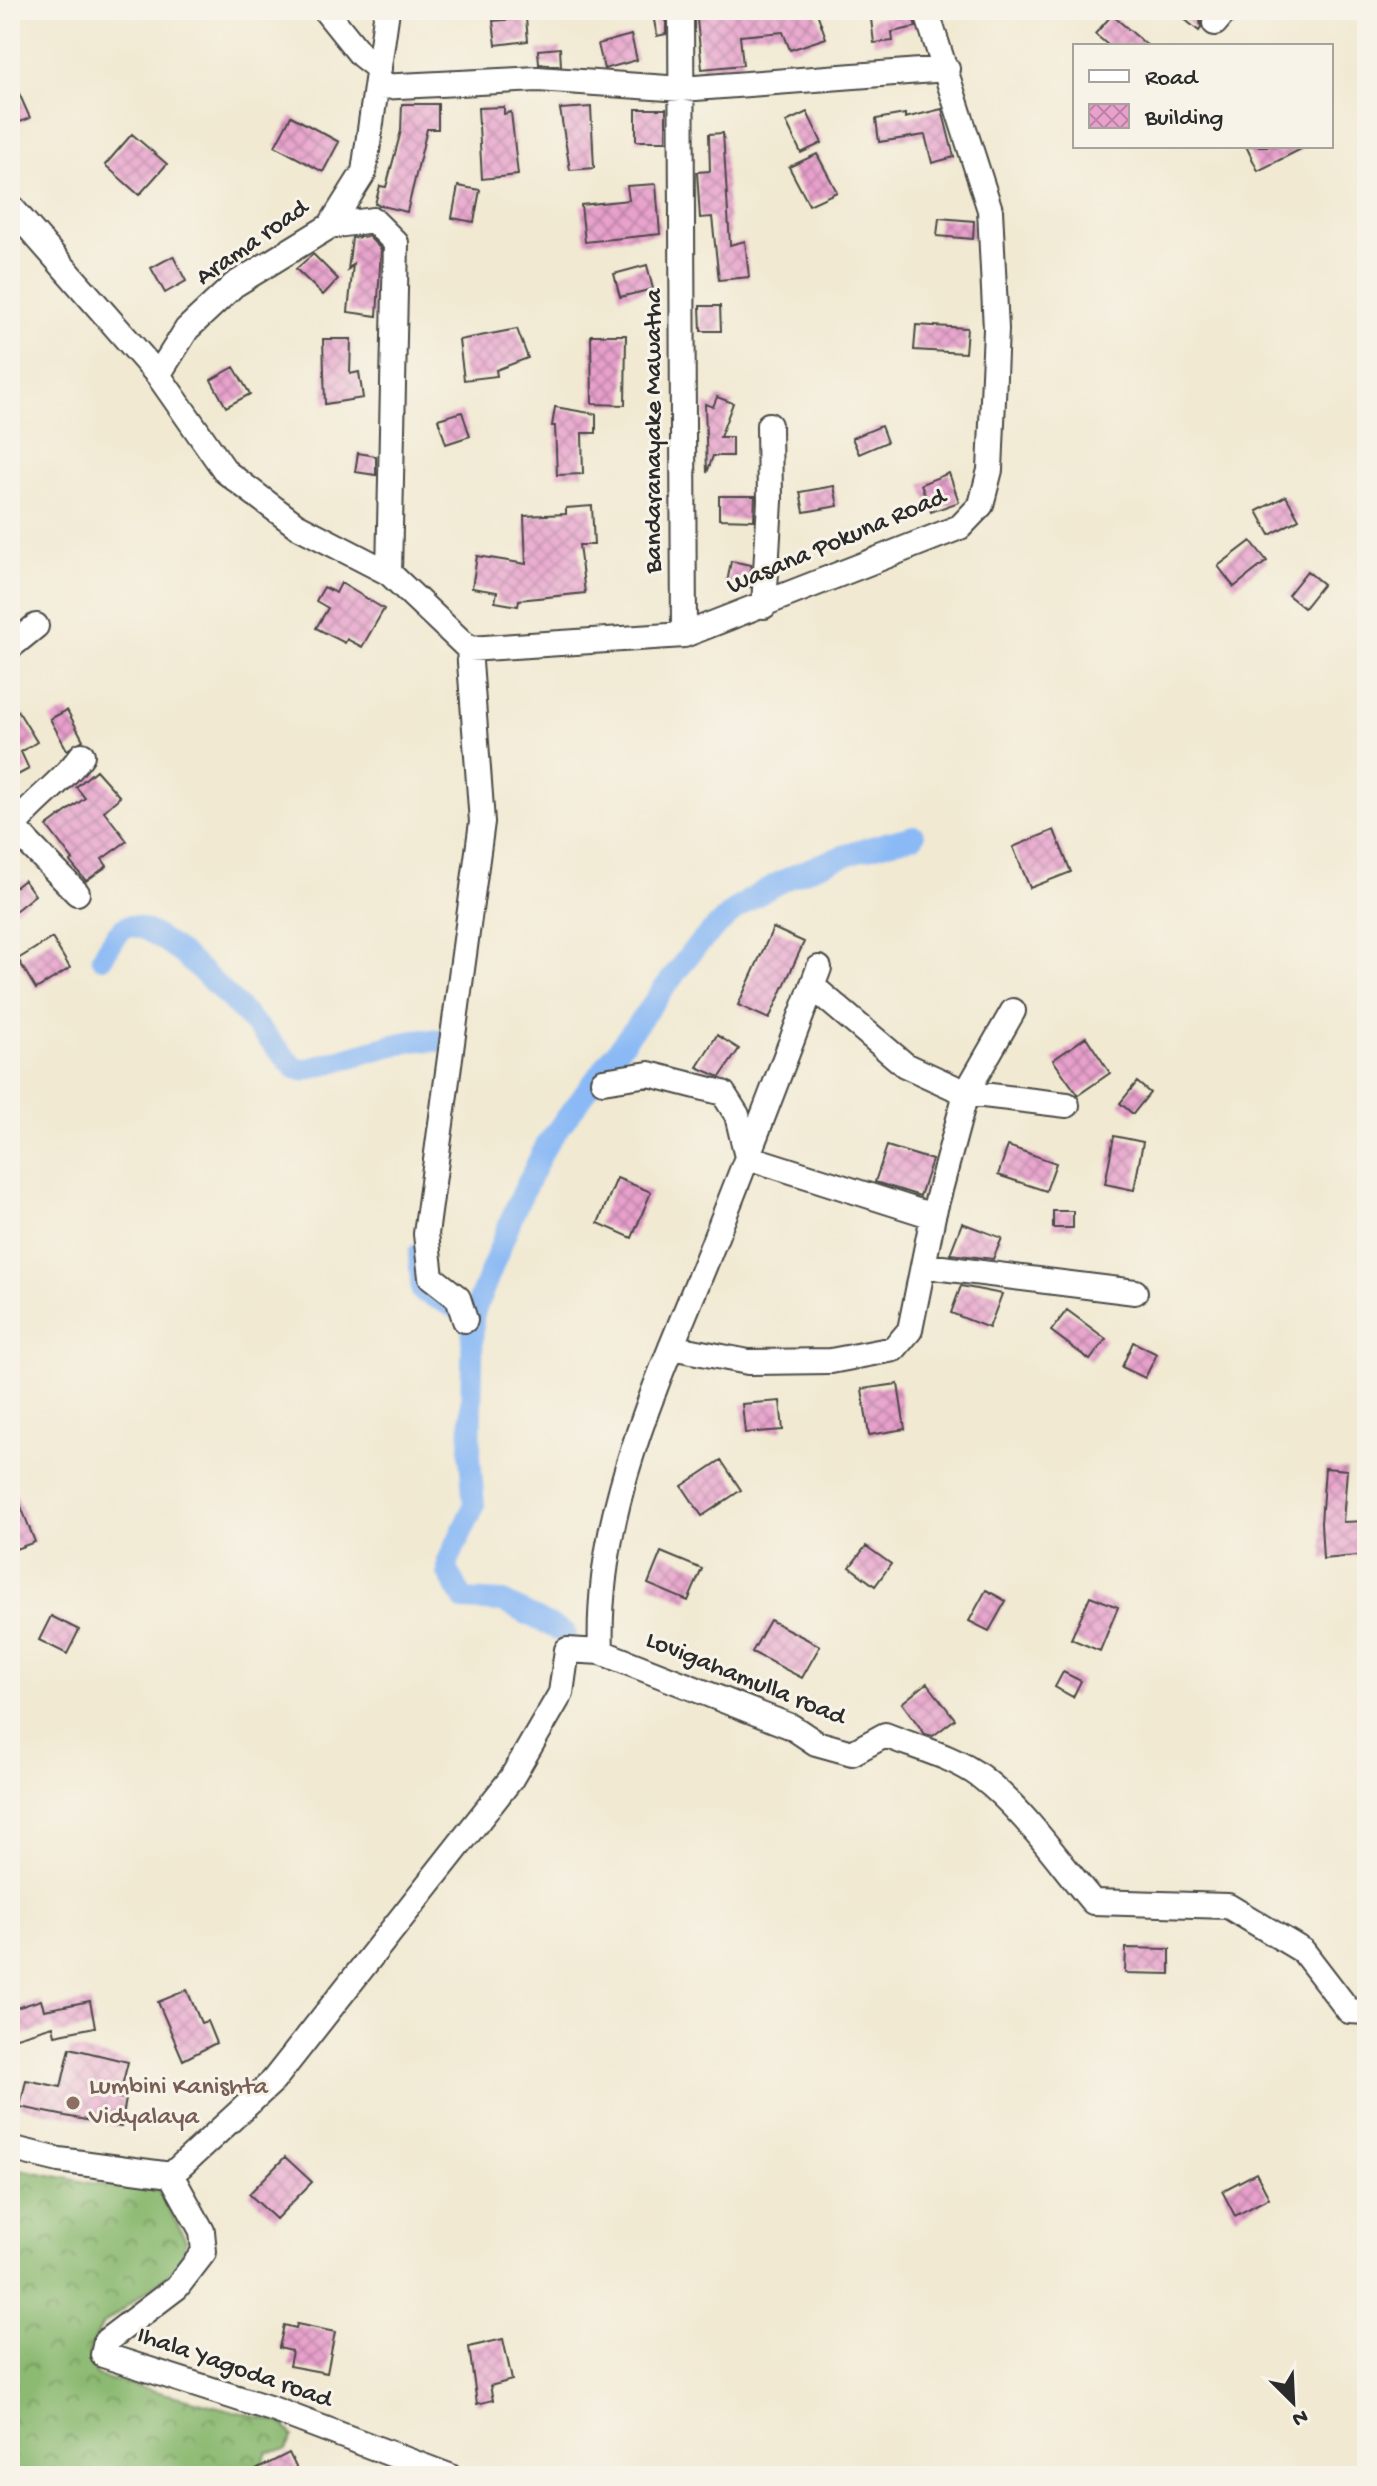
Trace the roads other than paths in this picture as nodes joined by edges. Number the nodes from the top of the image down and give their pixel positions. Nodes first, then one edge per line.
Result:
1 (325, 10) edge
2 (387, 10) edge
3 (681, 10) edge
4 (926, 10) edge
5 (947, 69) junction
6 (379, 78) junction
7 (682, 89) junction
8 (10, 206) edge
9 (330, 226) junction
10 (158, 375) junction
11 (769, 425) dead end
12 (389, 573) junction
13 (764, 606) junction
14 (36, 626) dead end
15 (684, 635) junction
16 (10, 647) edge
17 (469, 649) junction
18 (82, 755) dead end
19 (11, 826) edge
20 (77, 893) dead end
21 (1013, 1011) dead end
22 (603, 1081) dead end
23 (966, 1093) junction
24 (1067, 1105) dead end
25 (747, 1157) junction
26 (933, 1216) junction
27 (926, 1266) junction
28 (1135, 1292) dead end
29 (461, 1309) dead end
30 (671, 1347) junction
31 (601, 1652) junction
32 (1367, 2012) edge
33 (10, 2148) edge
34 (171, 2175) junction
35 (449, 2476) edge

1 - 6 street
2 - 6 street, Arama road
3 - 7 street, Bandaranayake Mawatha
4 - 5 street, Wasana Pokuna Road
5 - 7 street
5 - 13 street, Wasana Pokuna Road
6 - 7 street
6 - 9 street, Arama road
7 - 15 street, Bandaranayake Mawatha
8 - 10 street
9 - 10 street, Arama road
9 - 12 street
10 - 12 street
11 - 13 street
12 - 17 street
13 - 15 street, Wasana Pokuna Road
14 - 16 street
15 - 17 street
17 - 29 street
18 - 19 street
19 - 20 street
21 - 23 street
22 - 25 street
23 - 24 street
23 - 25 street
23 - 26 street
25 - 26 street
25 - 30 street
26 - 27 street
27 - 28 street
27 - 30 street
30 - 31 street
31 - 32 street, Lovigahamulla road
31 - 34 street, Lovigahamulla road
33 - 34 street
34 - 35 street, Ihala Yagoda road

